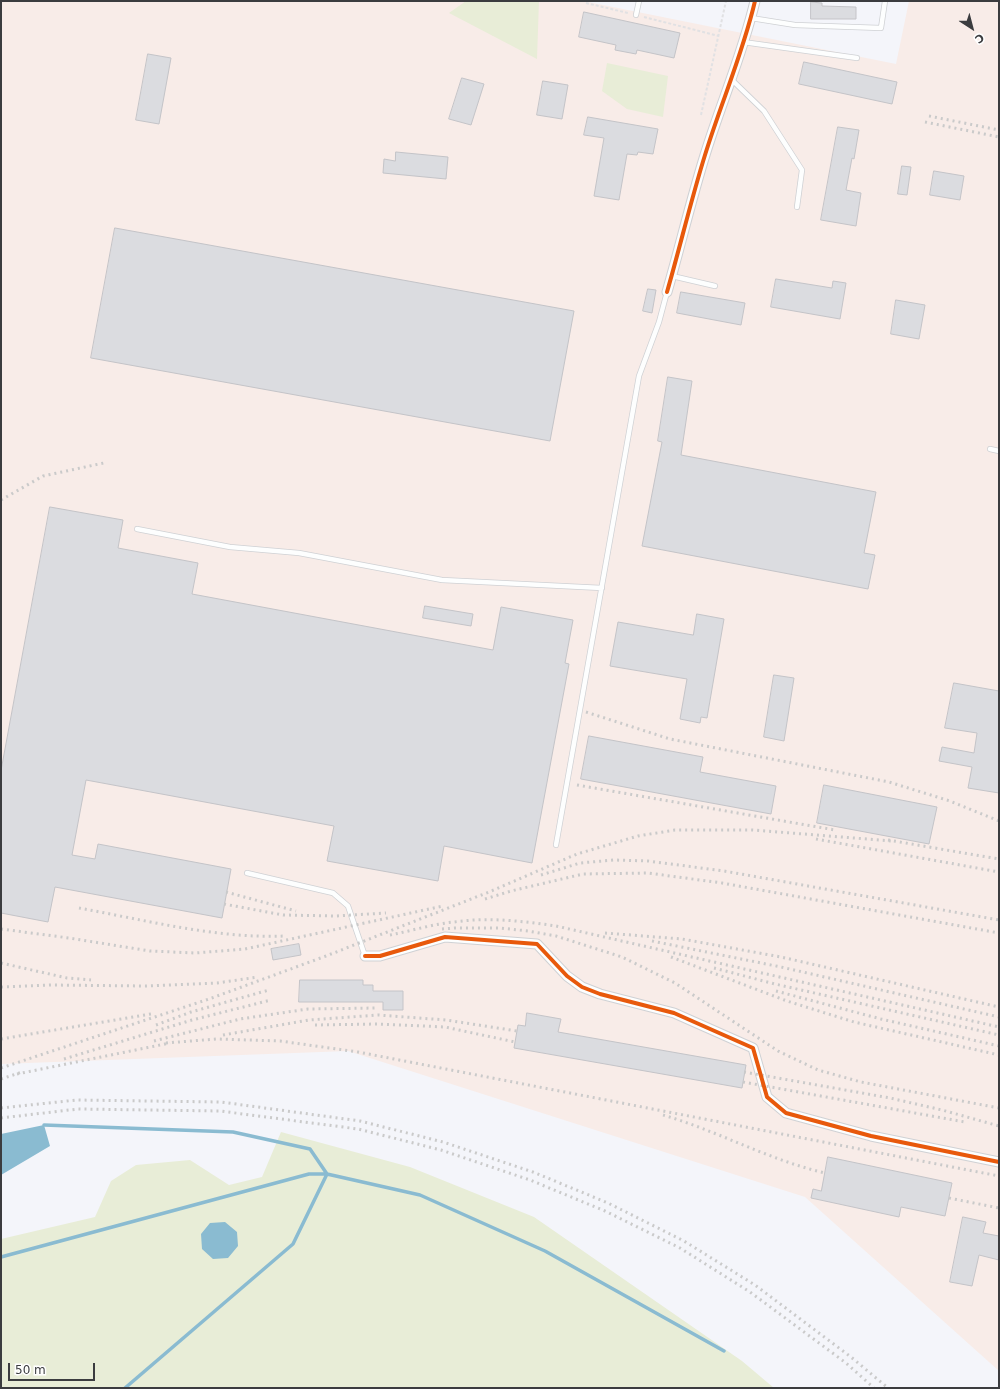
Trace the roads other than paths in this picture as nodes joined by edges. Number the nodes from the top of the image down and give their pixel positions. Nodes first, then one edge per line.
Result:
1 (639, 1) edge
2 (755, 1) edge
3 (885, 1) edge
4 (636, 15) road end
5 (751, 18) junction
6 (743, 42) junction
7 (857, 58) dead end
8 (731, 79) junction
9 (796, 207) dead end
10 (672, 276) junction
11 (715, 286) dead end
12 (667, 292) joint
13 (990, 449) dead end
14 (999, 451) edge
15 (137, 529) dead end
16 (602, 588) junction
17 (556, 845) dead end
18 (247, 873) dead end
19 (365, 956) joint
20 (999, 1162) edge

1 - 4 lane
2 - 5 street
3 - 5 lane
5 - 6 street
6 - 7 lane
6 - 8 street
8 - 9 lane
8 - 10 street
10 - 11 lane
10 - 12 street
12 - 16 lane
13 - 14 lane
15 - 16 lane
16 - 17 lane
18 - 19 lane
19 - 20 street

